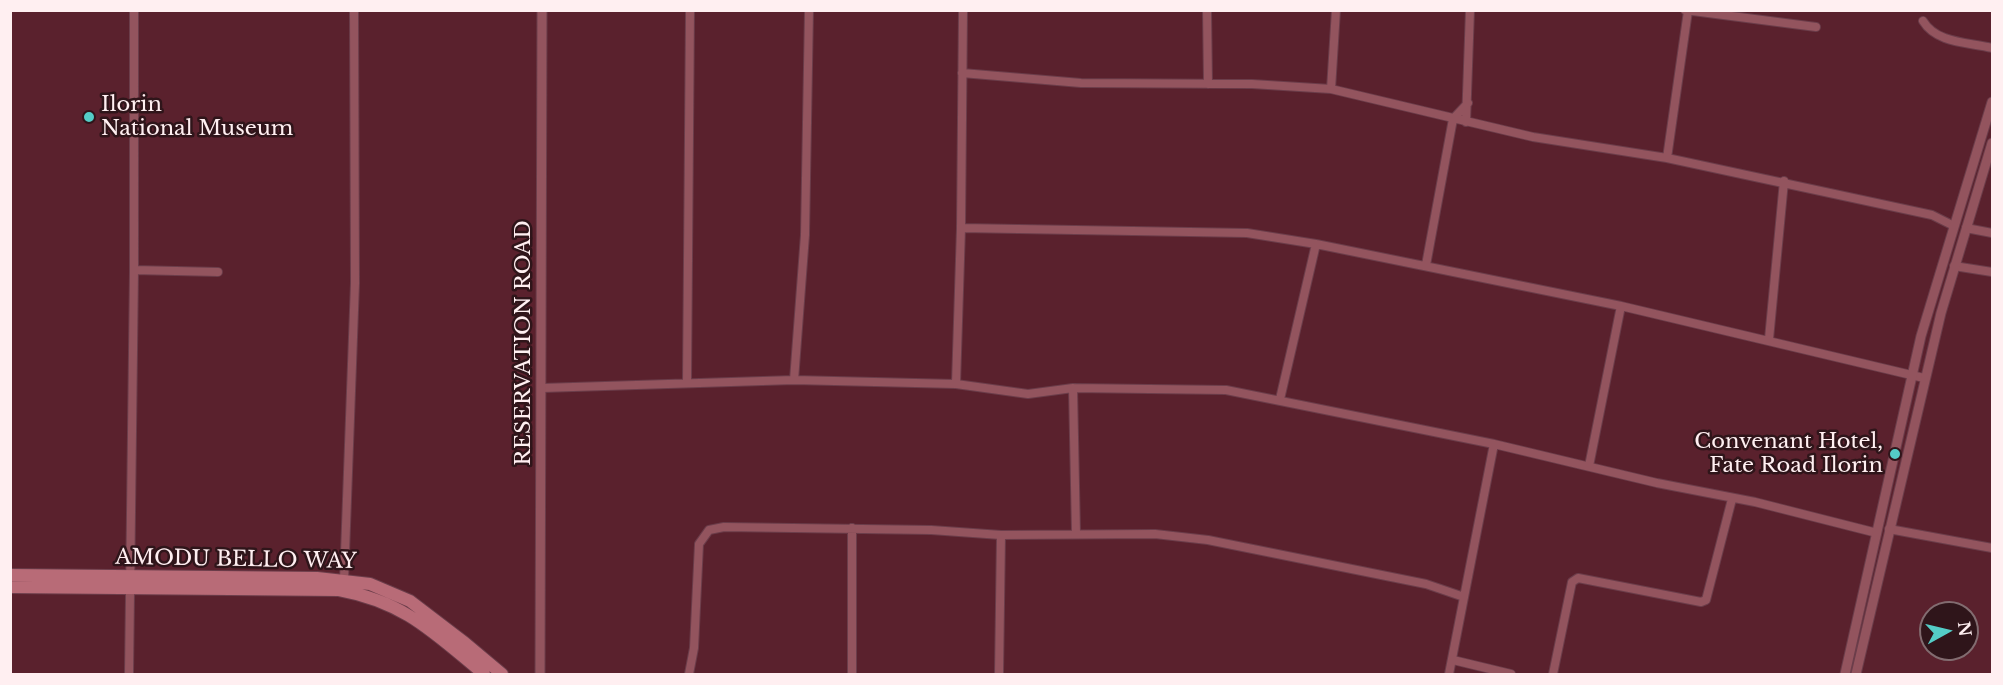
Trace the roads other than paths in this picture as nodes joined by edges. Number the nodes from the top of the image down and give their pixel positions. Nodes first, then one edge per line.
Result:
1 (134, 10) edge
2 (354, 10) edge
3 (542, 10) edge
4 (690, 10) edge
5 (809, 10) edge
6 (963, 10) edge
7 (1207, 10) edge
8 (1336, 10) edge
9 (1470, 10) edge
10 (1686, 11) edge
11 (1923, 21) dead end
12 (1816, 27) dead end
13 (1992, 48) edge
14 (962, 73) junction
15 (1208, 84) junction
16 (1331, 89) junction
17 (1992, 102) edge
18 (1468, 104) junction
19 (1453, 119) junction
20 (1466, 122) junction
21 (1992, 143) edge
22 (1667, 158) junction
23 (1784, 181) junction
24 (1954, 226) junction
25 (962, 228) junction
26 (1966, 228) junction
27 (1992, 233) edge
28 (1316, 244) junction
29 (1426, 265) junction
30 (1954, 266) junction
31 (134, 270) junction
32 (218, 272) dead end
33 (1992, 272) edge
34 (1621, 306) junction
35 (1768, 339) junction
36 (1912, 376) junction
37 (1924, 378) junction
38 (794, 380) junction
39 (687, 383) junction
40 (956, 384) junction
41 (542, 388) junction
42 (1073, 388) junction
43 (1280, 399) junction
44 (1494, 444) junction
45 (1589, 466) junction
46 (1732, 499) junction
47 (852, 528) junction
48 (1889, 529) junction
49 (1877, 533) junction
50 (1076, 534) junction
51 (1001, 535) junction
52 (1992, 548) edge
53 (10, 575) edge
54 (344, 580) junction
55 (131, 582) junction
56 (10, 587) edge
57 (1464, 597) junction
58 (1453, 660) junction
59 (129, 675) edge
60 (484, 675) edge
61 (502, 675) edge
62 (540, 675) edge
63 (689, 675) edge
64 (852, 675) edge
65 (999, 675) edge
66 (1449, 675) edge
67 (1511, 675) edge
68 (1553, 675) edge
69 (1845, 675) edge
70 (1856, 675) edge

1 - 31 street
2 - 54 street
3 - 41 street, RESERVATION ROAD
4 - 39 street
5 - 38 street
6 - 14 street
7 - 15 street
8 - 16 street
9 - 18 street
10 - 12 street
10 - 22 street
11 - 13 street
14 - 15 street
14 - 25 street
15 - 16 street
16 - 19 street
17 - 24 street
18 - 19 street
18 - 20 street
19 - 20 street
19 - 29 street
20 - 22 street
21 - 26 street
22 - 23 street
23 - 24 street
23 - 35 street
24 - 36 street
25 - 28 street
25 - 40 street
26 - 27 street
26 - 30 street
28 - 29 street
28 - 43 street
29 - 34 street
30 - 33 street
30 - 37 street
31 - 32 street
31 - 55 street
34 - 35 street
34 - 45 street
35 - 36 street
36 - 37 street
36 - 49 street
37 - 48 street
38 - 39 street
38 - 40 street
39 - 41 street
40 - 42 street
41 - 62 street, RESERVATION ROAD
42 - 43 street
42 - 50 street
43 - 44 street
44 - 45 street
44 - 57 street
45 - 46 street
46 - 49 street
46 - 68 street
47 - 51 street
47 - 63 street
47 - 64 street
48 - 52 street
48 - 70 street
49 - 69 street
50 - 51 street
50 - 57 street
51 - 65 street
53 - 55 main road, AMODU BELLO WAY
54 - 55 main road, AMODU BELLO WAY
54 - 61 main road, AMODU BELLO WAY
55 - 56 main road, AMODU BELLO WAY
55 - 59 street
55 - 60 main road, AMODU BELLO WAY
57 - 58 street
58 - 66 street
58 - 67 street

